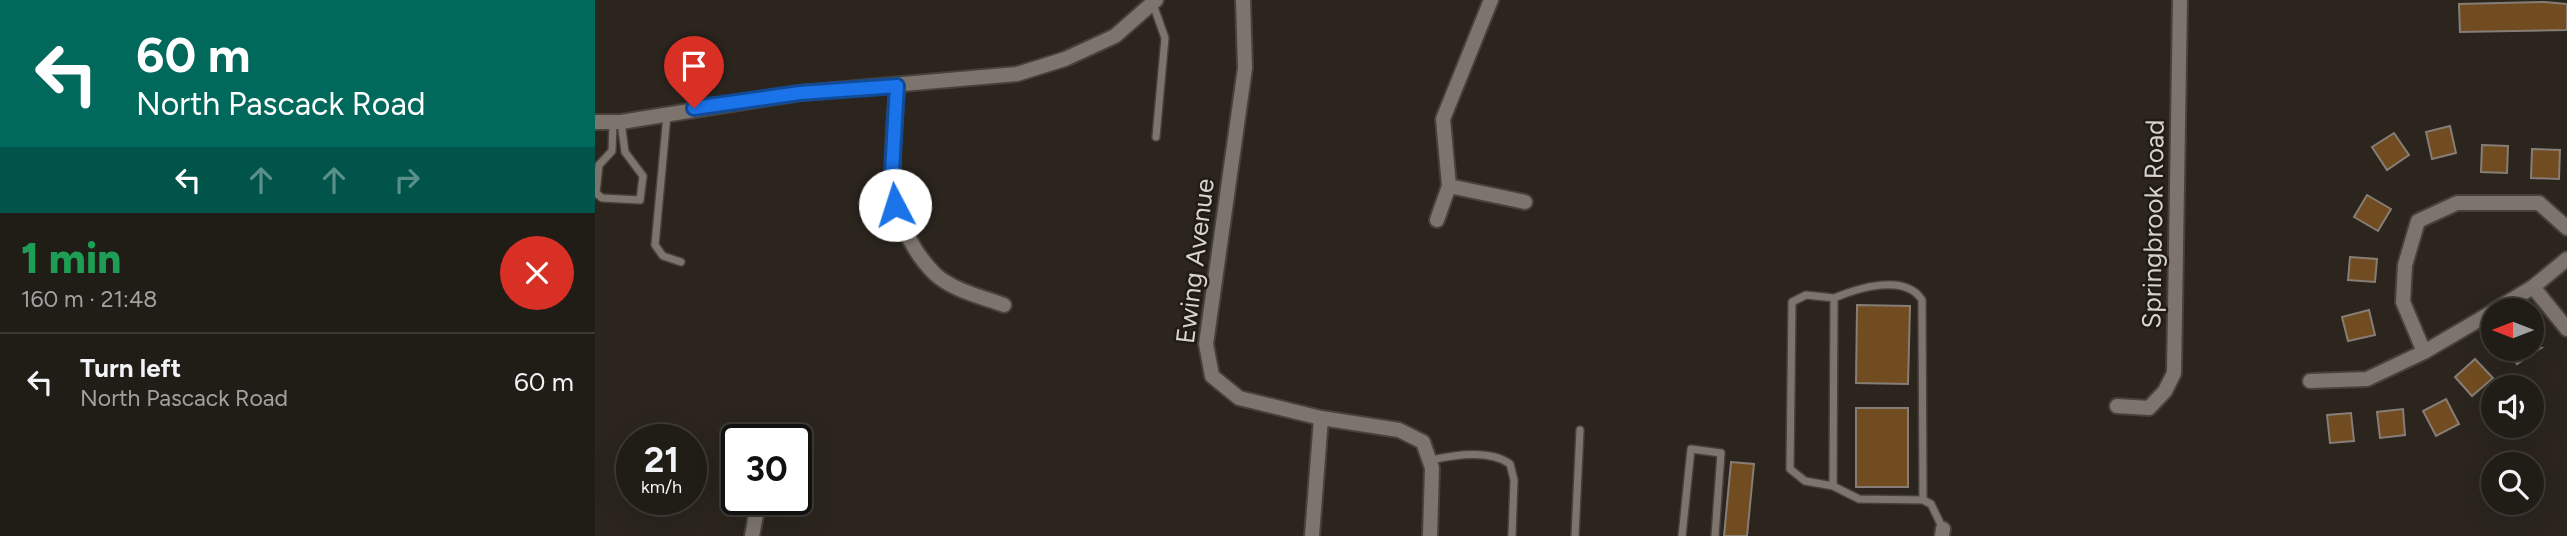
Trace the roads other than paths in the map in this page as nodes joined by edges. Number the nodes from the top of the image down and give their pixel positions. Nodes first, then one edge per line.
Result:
1 (1243, 0) edge
2 (1491, 0) edge
3 (2180, 0) edge
4 (1155, 2) edge
5 (897, 86) junction
6 (668, 112) junction
7 (595, 122) edge
8 (617, 122) junction
9 (1156, 137) dead end
10 (1448, 187) junction
11 (1525, 202) dead end
12 (1437, 220) dead end
13 (2567, 228) edge
14 (2567, 259) edge
15 (681, 262) dead end
16 (2533, 287) junction
17 (1834, 298) junction
18 (2515, 298) edge
19 (1004, 305) dead end
20 (2481, 318) edge
21 (2567, 329) edge
22 (2424, 352) junction
23 (2310, 381) dead end
24 (2117, 406) dead end
25 (1321, 418) junction
26 (1580, 430) dead end
27 (1431, 460) junction
28 (1833, 486) junction
29 (1923, 500) junction
30 (756, 515) edge
31 (1942, 532) edge
32 (1512, 535) edge
33 (752, 536) edge
34 (1312, 536) edge
35 (1430, 536) edge
36 (1574, 536) edge
37 (1682, 536) edge
38 (1716, 536) edge

1 - 25 street, Ewing Avenue
2 - 10 street
3 - 24 street, Springbrook Road
4 - 5 street
4 - 9 lane
5 - 6 street
5 - 19 street
6 - 8 street
6 - 15 lane
7 - 8 street
8 - 8 lane
10 - 11 street
10 - 12 street
13 - 22 street
14 - 16 street
16 - 18 street
16 - 21 street
17 - 28 lane
17 - 28 lane
17 - 29 lane
20 - 22 street
22 - 23 street
25 - 27 street, Ewing Avenue
25 - 34 street
26 - 36 lane
27 - 32 lane
27 - 35 street
28 - 29 lane
29 - 31 lane
30 - 33 street
37 - 38 lane

